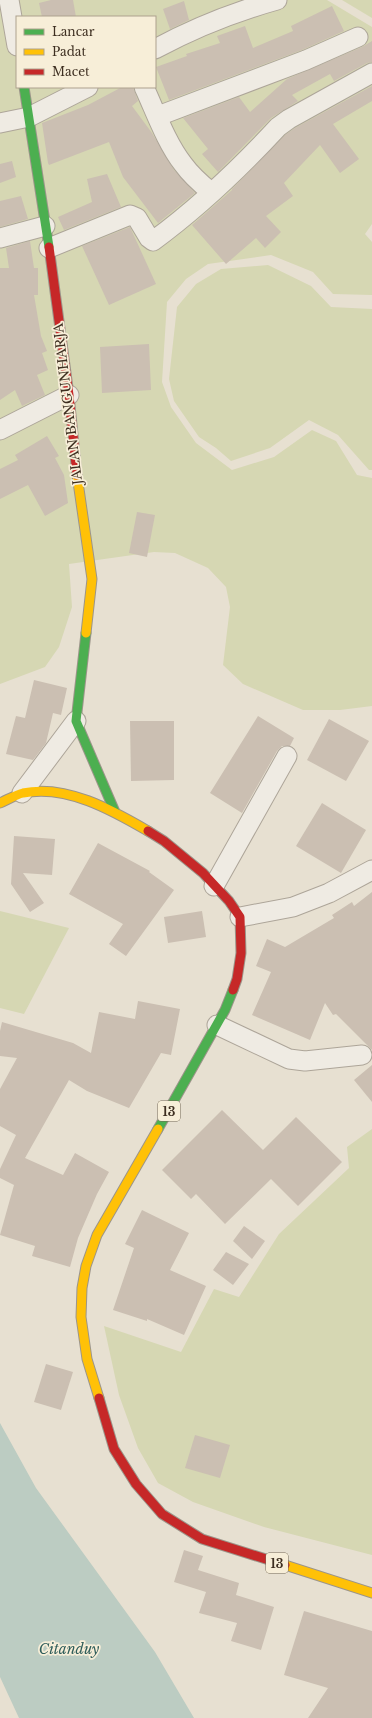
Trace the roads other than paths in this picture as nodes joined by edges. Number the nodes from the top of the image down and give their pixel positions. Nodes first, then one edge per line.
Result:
1 (9, 0) edge
2 (277, 0) edge
3 (358, 37) dead end
4 (16, 40) edge
5 (156, 48) edge
6 (372, 73) edge
7 (24, 88) edge
8 (86, 88) edge
9 (144, 88) edge
10 (158, 116) junction
11 (29, 117) junction
12 (0, 123) edge
13 (211, 192) junction
14 (45, 226) junction
15 (0, 238) edge
16 (49, 248) junction
17 (69, 395) junction
18 (0, 430) edge
19 (76, 721) junction
20 (286, 756) dead end
21 (22, 793) junction
22 (0, 803) edge
23 (114, 812) junction
24 (372, 870) edge
25 (214, 886) junction
26 (240, 917) junction
27 (217, 1025) junction
28 (362, 1055) dead end
29 (372, 1593) edge

1 - 4 street
2 - 5 street
3 - 10 street
6 - 13 street
7 - 11 main road, JALAN BANGUNHARJA
8 - 11 street
9 - 10 street
10 - 13 street
11 - 12 street
11 - 14 main road, JALAN BANGUNHARJA
13 - 16 street
14 - 15 street
14 - 16 main road, JALAN BANGUNHARJA
16 - 17 main road, JALAN BANGUNHARJA
17 - 18 street
17 - 19 main road, JALAN BANGUNHARJA
19 - 21 street
19 - 23 main road
20 - 25 street
21 - 22 main road
21 - 23 main road
23 - 25 main road
24 - 26 street
25 - 26 main road
26 - 27 main road, 13
27 - 28 street
27 - 29 main road, 13

